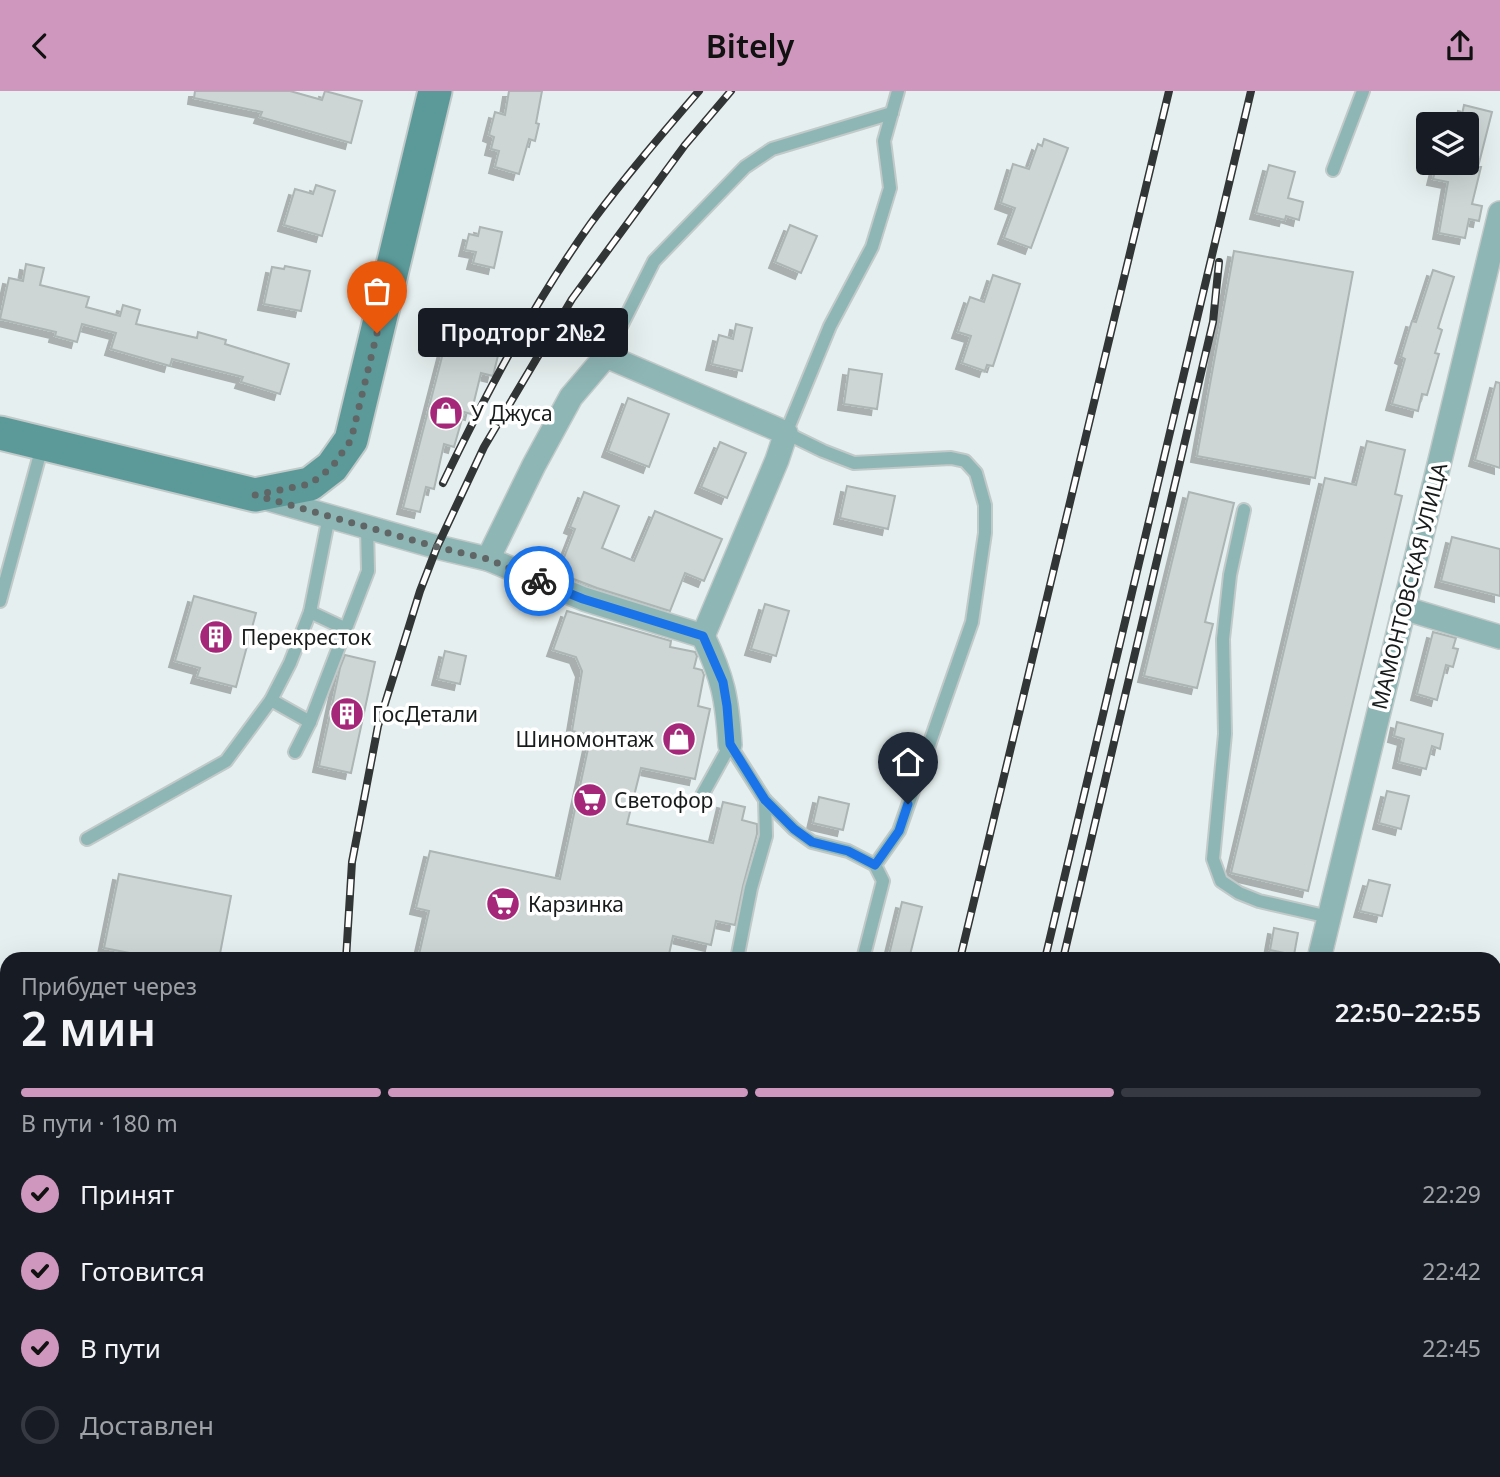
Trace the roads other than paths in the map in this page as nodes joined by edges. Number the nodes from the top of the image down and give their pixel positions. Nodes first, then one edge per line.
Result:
1 (435, 91) edge
2 (898, 91) edge
3 (1363, 91) edge
4 (892, 113) junction
5 (1333, 170) dead end
6 (1500, 213) edge
7 (606, 356) junction
8 (0, 433) edge
9 (786, 433) junction
10 (43, 443) junction
11 (255, 495) junction
12 (1244, 510) dead end
13 (328, 516) junction
14 (367, 528) junction
15 (488, 559) junction
16 (0, 601) edge
17 (1403, 608) junction
18 (310, 612) junction
19 (344, 628) junction
20 (703, 636) junction
21 (1500, 637) edge
22 (271, 700) junction
23 (310, 722) junction
24 (730, 744) junction
25 (295, 752) dead end
26 (700, 799) dead end
27 (765, 800) junction
28 (87, 839) dead end
29 (875, 865) junction
30 (1329, 917) junction
31 (738, 952) edge
32 (865, 952) edge
33 (1321, 952) edge

1 - 11 main road
2 - 4 lane
3 - 5 lane
4 - 7 lane
4 - 9 lane
6 - 17 street, МАМОНТОВСКАЯ УЛИЦА
7 - 9 street
7 - 15 street
8 - 10 main road
9 - 20 street
9 - 29 lane
10 - 11 main road
10 - 16 lane
11 - 13 street
12 - 30 lane
13 - 14 street
13 - 18 lane
14 - 15 street
14 - 19 lane
15 - 20 street
17 - 21 street
17 - 30 street, МАМОНТОВСКАЯ УЛИЦА
18 - 19 lane
18 - 22 lane
19 - 23 lane
20 - 24 street
22 - 23 lane
22 - 28 lane
23 - 25 lane
24 - 26 lane
24 - 27 lane
27 - 29 lane
27 - 31 lane
29 - 32 lane
30 - 33 street, МАМОНТОВСКАЯ УЛИЦА

